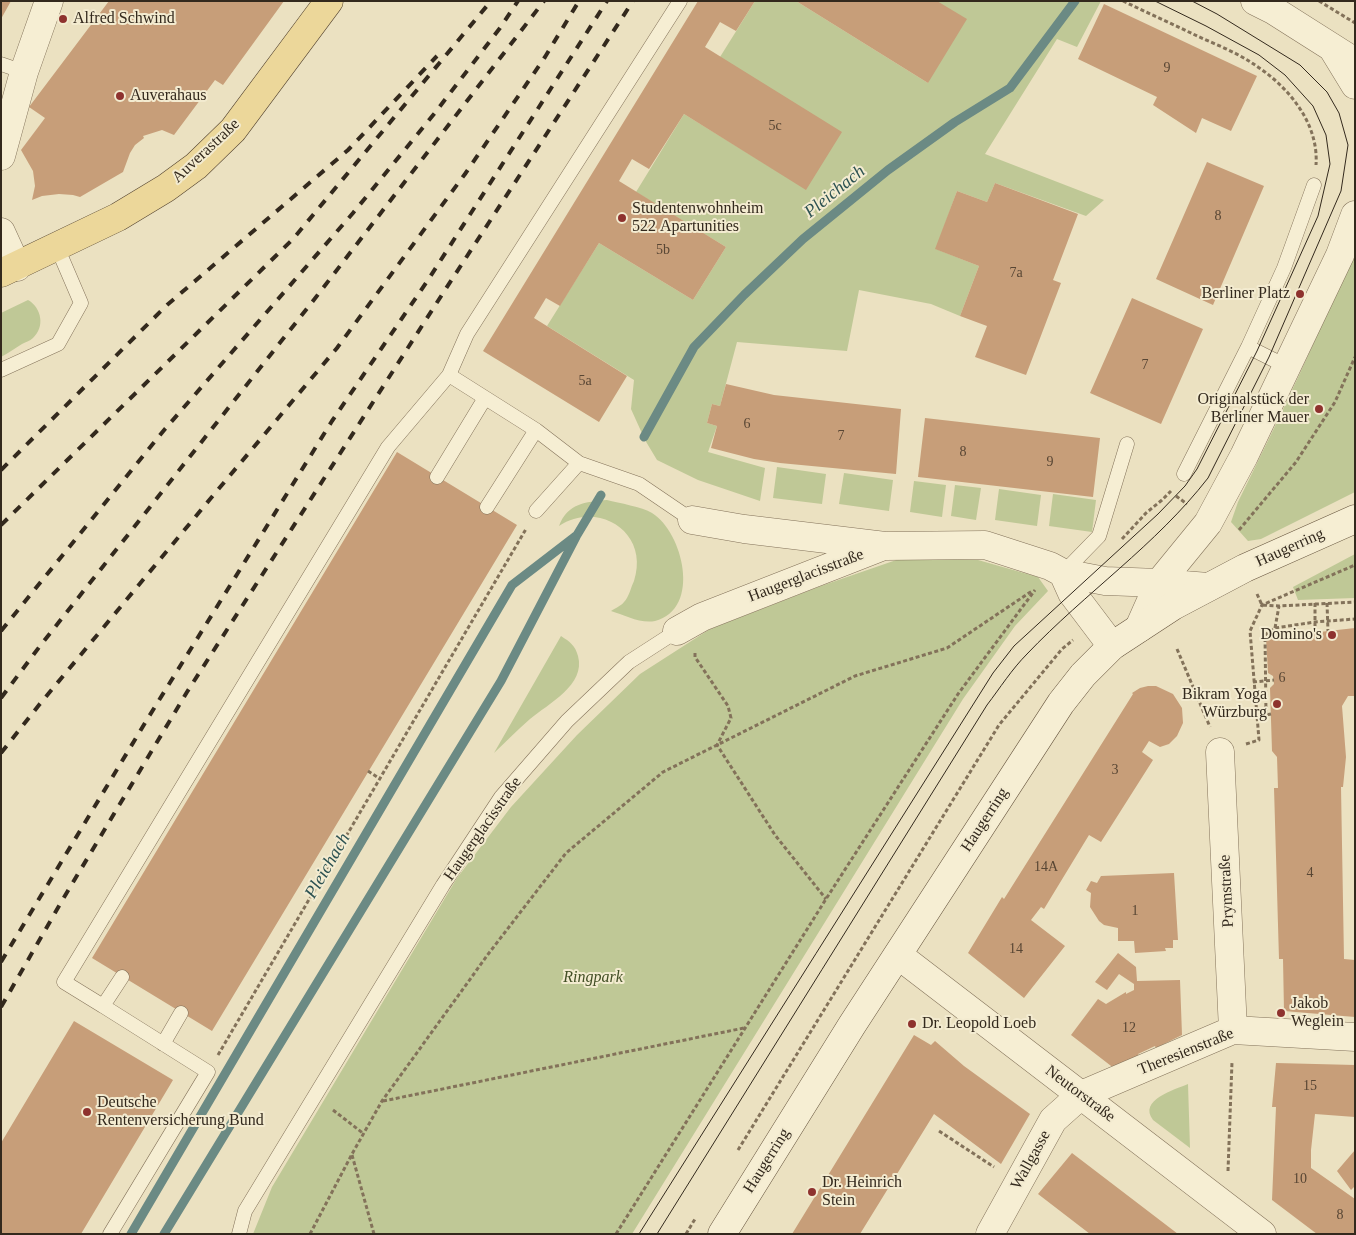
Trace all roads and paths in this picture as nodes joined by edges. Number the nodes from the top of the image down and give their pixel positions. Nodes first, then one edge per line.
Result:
1 (49, 1) edge
2 (329, 1) edge
3 (680, 1) edge
4 (1123, 1) edge
5 (1255, 1) edge
6 (1319, 1) edge
7 (1355, 23) edge
8 (1332, 48) junction
9 (1355, 62) edge
10 (13, 68) edge
11 (1355, 85) edge
12 (1, 156) edge
13 (1314, 185) joint
14 (1355, 215) edge
15 (1, 232) edge
16 (57, 247) junction
17 (9, 270) edge
18 (1248, 346) junction
19 (1355, 357) edge
20 (1286, 366) junction
21 (1, 370) edge
22 (449, 376) junction
23 (485, 398) junction
24 (536, 430) junction
25 (1126, 444) dead end
26 (579, 463) junction
27 (1184, 474) dead end
28 (437, 477) dead end
29 (1171, 490) dead end
30 (487, 507) dead end
31 (1152, 509) dead end
32 (536, 511) joint
33 (1355, 519) edge
34 (692, 520) joint
35 (1234, 535) dead end
36 (885, 546) junction
37 (1355, 565) edge
38 (1063, 573) junction
39 (1159, 583) junction
40 (1208, 587) junction
41 (1355, 602) edge
42 (1315, 603) junction
43 (1327, 603) junction
44 (1262, 605) junction
45 (1279, 606) junction
46 (702, 617) junction
47 (1355, 619) edge
48 (1329, 621) junction
49 (1315, 622) junction
50 (1095, 623) junction
51 (1139, 628) junction
52 (1275, 628) junction
53 (677, 631) joint
54 (1328, 631) dead end
55 (1315, 632) dead end
56 (1112, 646) junction
57 (1177, 649) dead end
58 (1274, 680) dead end
59 (1265, 681) junction
60 (1253, 682) junction
61 (1271, 714) dead end
62 (717, 745) junction
63 (1220, 752) junction
64 (368, 772) dead end
65 (380, 779) junction
66 (826, 899) junction
67 (898, 955) junction
68 (122, 977) dead end
69 (103, 1006) junction
70 (181, 1013) dead end
71 (745, 1027) junction
72 (1233, 1030) junction
73 (1355, 1037) edge
74 (163, 1044) junction
75 (208, 1072) junction
76 (1081, 1095) junction
77 (314, 1096) junction
78 (382, 1101) junction
79 (939, 1130) dead end
80 (364, 1134) junction
81 (737, 1150) dead end
82 (352, 1154) junction
83 (1018, 1183) junction
84 (1226, 1207) junction
85 (696, 1217) dead end
86 (110, 1234) edge
87 (238, 1234) edge
88 (310, 1234) edge
89 (374, 1234) edge
90 (616, 1234) edge
91 (686, 1234) edge
92 (722, 1234) edge
93 (990, 1234) edge
94 (1262, 1234) edge

1 - 10 street
2 - 16 main road, Auverastraße
3 - 22 lane
4 - 13 path
5 - 8 street
6 - 7 path
8 - 9 street
8 - 11 street
10 - 12 street
13 - 18 lane
14 - 20 street
15 - 17 street
16 - 17 main road, Auverastraße
16 - 21 lane
18 - 20 lane
18 - 27 lane
19 - 35 path
20 - 39 street
22 - 23 lane, Haugerglacisstraße
22 - 69 lane
23 - 24 lane, Haugerglacisstraße
23 - 28 lane
24 - 26 lane, Haugerglacisstraße
24 - 30 lane
25 - 38 lane
26 - 32 lane
26 - 34 lane, Haugerglacisstraße
29 - 31 path
32 - 65 path
33 - 40 street, Haugerring
34 - 36 street, Haugerglacisstraße
36 - 38 street, Haugerglacisstraße
36 - 46 street, Haugerglacisstraße
37 - 44 path
38 - 39 street, Haugerglacisstraße
38 - 50 street
39 - 40 street
39 - 51 street
40 - 51 street, Haugerring
41 - 43 path
42 - 43 path
42 - 45 path
42 - 49 path
43 - 48 path
44 - 45 path
44 - 60 path
45 - 52 path
46 - 53 street, Haugerglacisstraße
46 - 62 path
47 - 48 path
48 - 49 path
48 - 54 path
49 - 52 path
49 - 55 path
50 - 56 street
50 - 81 path
51 - 56 street, Haugerring
52 - 59 path
53 - 77 lane, Haugerglacisstraße
56 - 67 street, Haugerring
57 - 63 path
58 - 59 path
59 - 60 path
59 - 61 path
60 - 63 path
62 - 66 path
62 - 66 path
62 - 78 path
63 - 72 street, Prymstraße
64 - 65 path
65 - 75 path
66 - 71 path
67 - 76 street, Neutorstraße
67 - 92 street, Haugerring
68 - 69 lane
69 - 74 lane
70 - 74 lane
71 - 78 path
71 - 90 path
72 - 73 street, Theresienstraße
72 - 76 street, Theresienstraße
72 - 84 path
74 - 75 lane
75 - 86 lane
76 - 83 street, Wallgasse
76 - 84 street, Neutorstraße
77 - 80 path
77 - 87 lane, Haugerglacisstraße
78 - 80 path
79 - 83 path
80 - 82 path
82 - 88 path
82 - 89 path
83 - 93 street, Wallgasse
84 - 94 street, Neutorstraße
85 - 91 path

